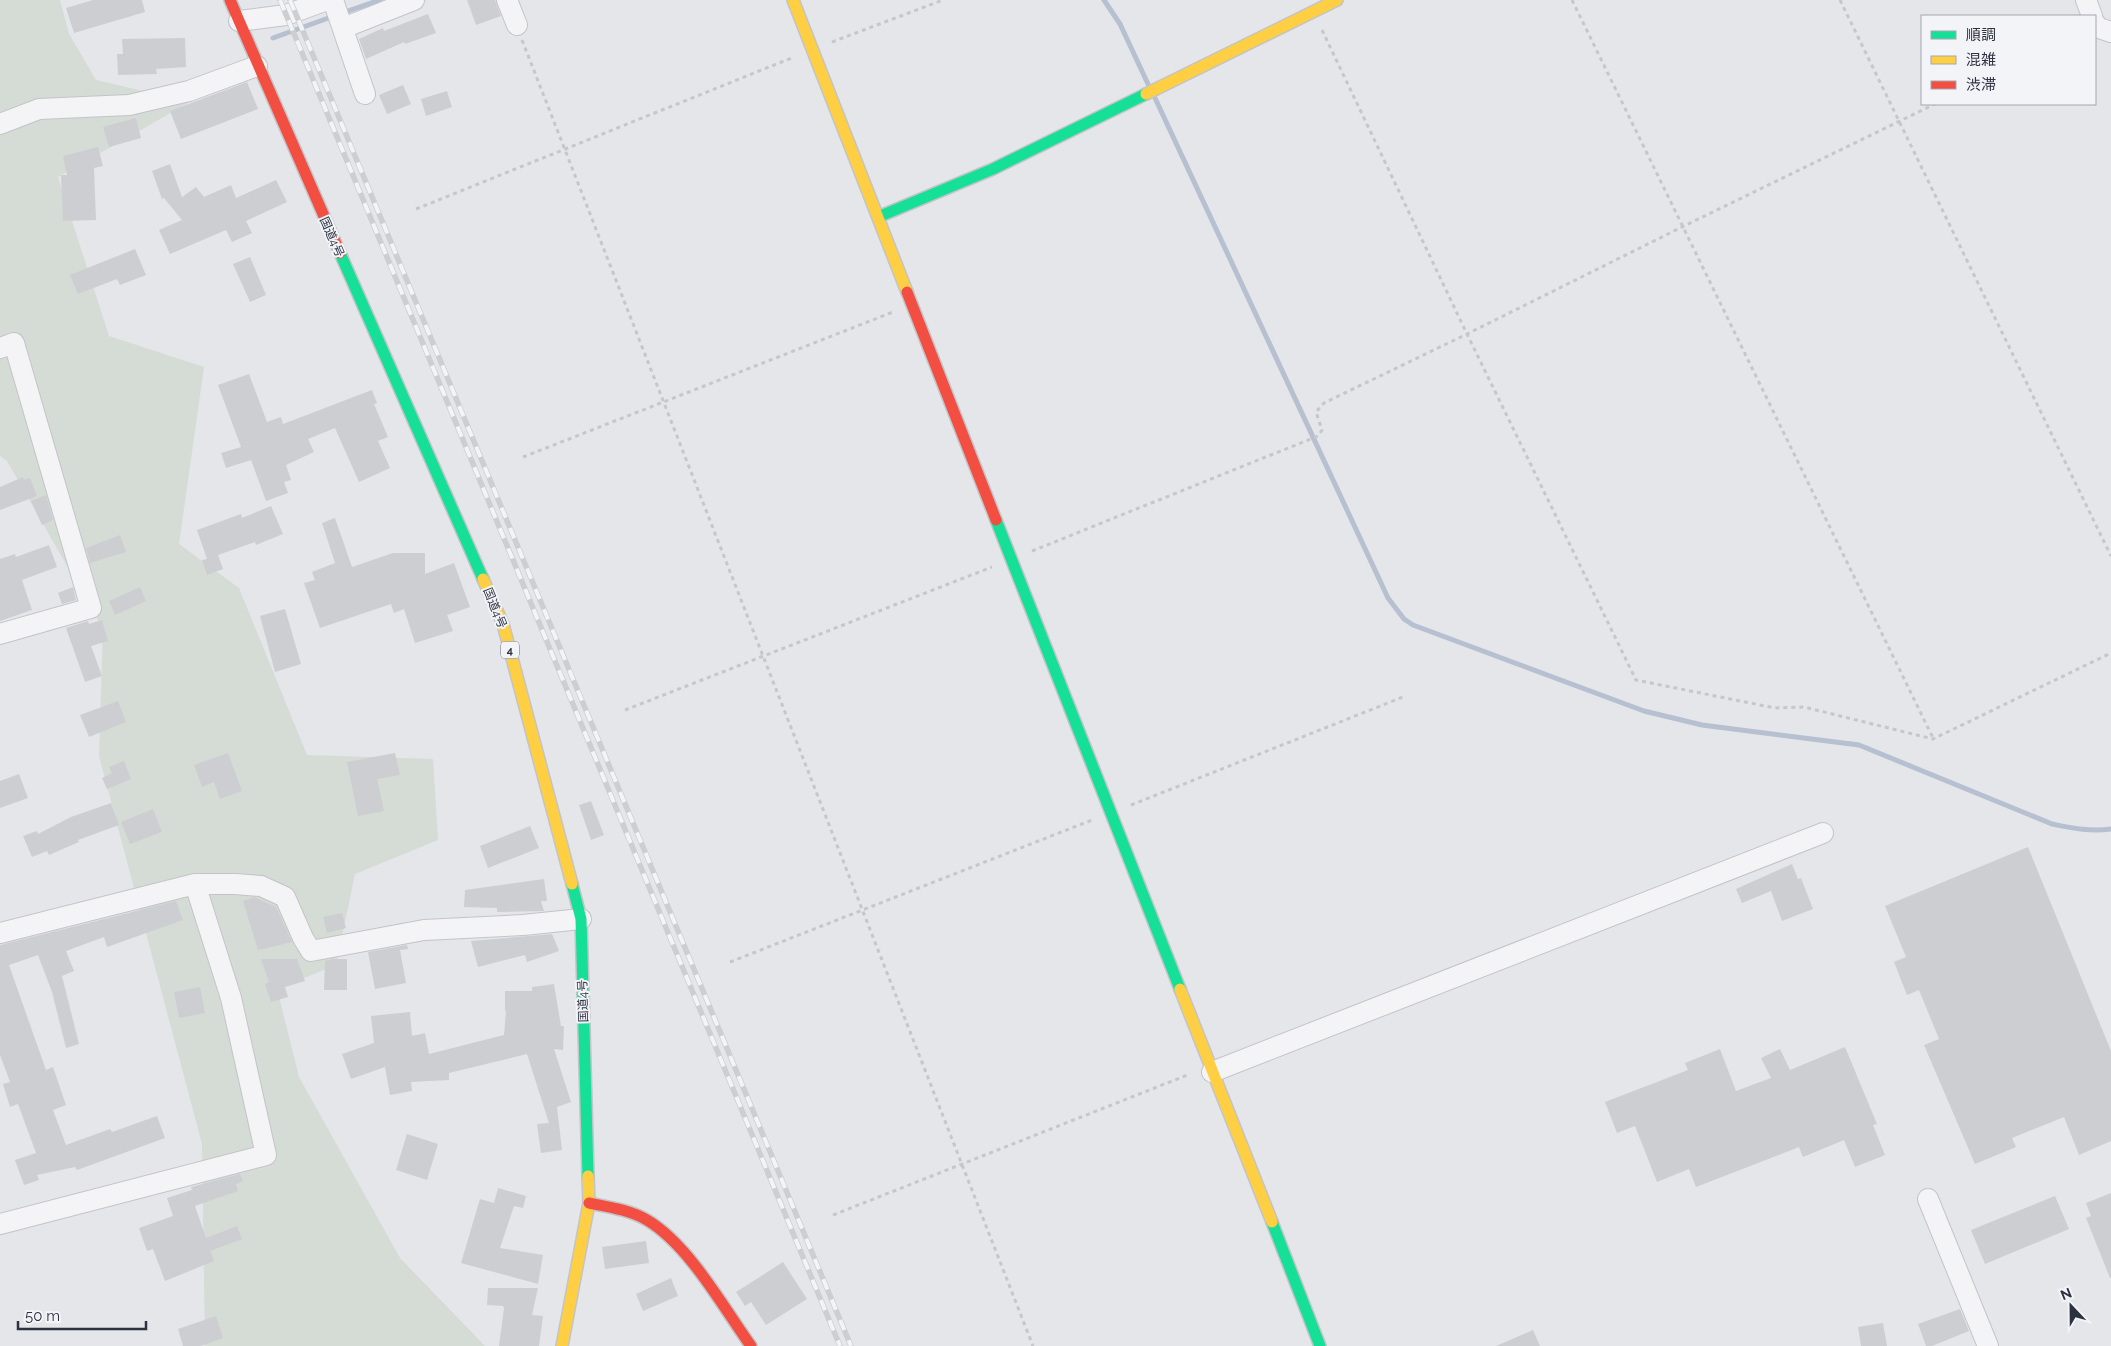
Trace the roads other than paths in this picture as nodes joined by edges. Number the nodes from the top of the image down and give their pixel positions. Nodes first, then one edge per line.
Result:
1 (230, 0) edge
2 (414, 0) edge
3 (507, 0) edge
4 (793, 0) edge
5 (1337, 0) edge
6 (2086, 0) edge
7 (336, 12) edge
8 (2092, 15) edge
9 (239, 22) junction
10 (517, 25) road end
11 (2096, 27) edge
12 (2111, 32) edge
13 (257, 66) junction
14 (365, 94) dead end
15 (0, 124) edge
16 (878, 217) junction
17 (0, 348) edge
18 (0, 634) edge
19 (1823, 833) dead end
20 (195, 884) junction
21 (581, 918) junction
22 (0, 933) edge
23 (1211, 1069) junction
24 (1928, 1199) dead end
25 (589, 1203) junction
26 (0, 1224) edge
27 (562, 1346) edge
28 (751, 1346) edge
29 (1320, 1346) edge
30 (1988, 1346) edge

1 - 9 main road, 国道4号 / 4
2 - 7 street
3 - 10 street
4 - 16 main road
5 - 16 main road
6 - 8 street
7 - 9 street
7 - 14 street
9 - 13 main road, 国道4号 / 4
11 - 12 street
13 - 15 street
13 - 21 main road, 国道4号 / 4
16 - 23 main road
17 - 18 street
19 - 23 street
20 - 21 street
20 - 22 street
20 - 26 street
21 - 25 main road, 国道4号 / 4
23 - 29 main road
24 - 30 street
25 - 27 main road, 国道4号 / 4
25 - 28 main road

